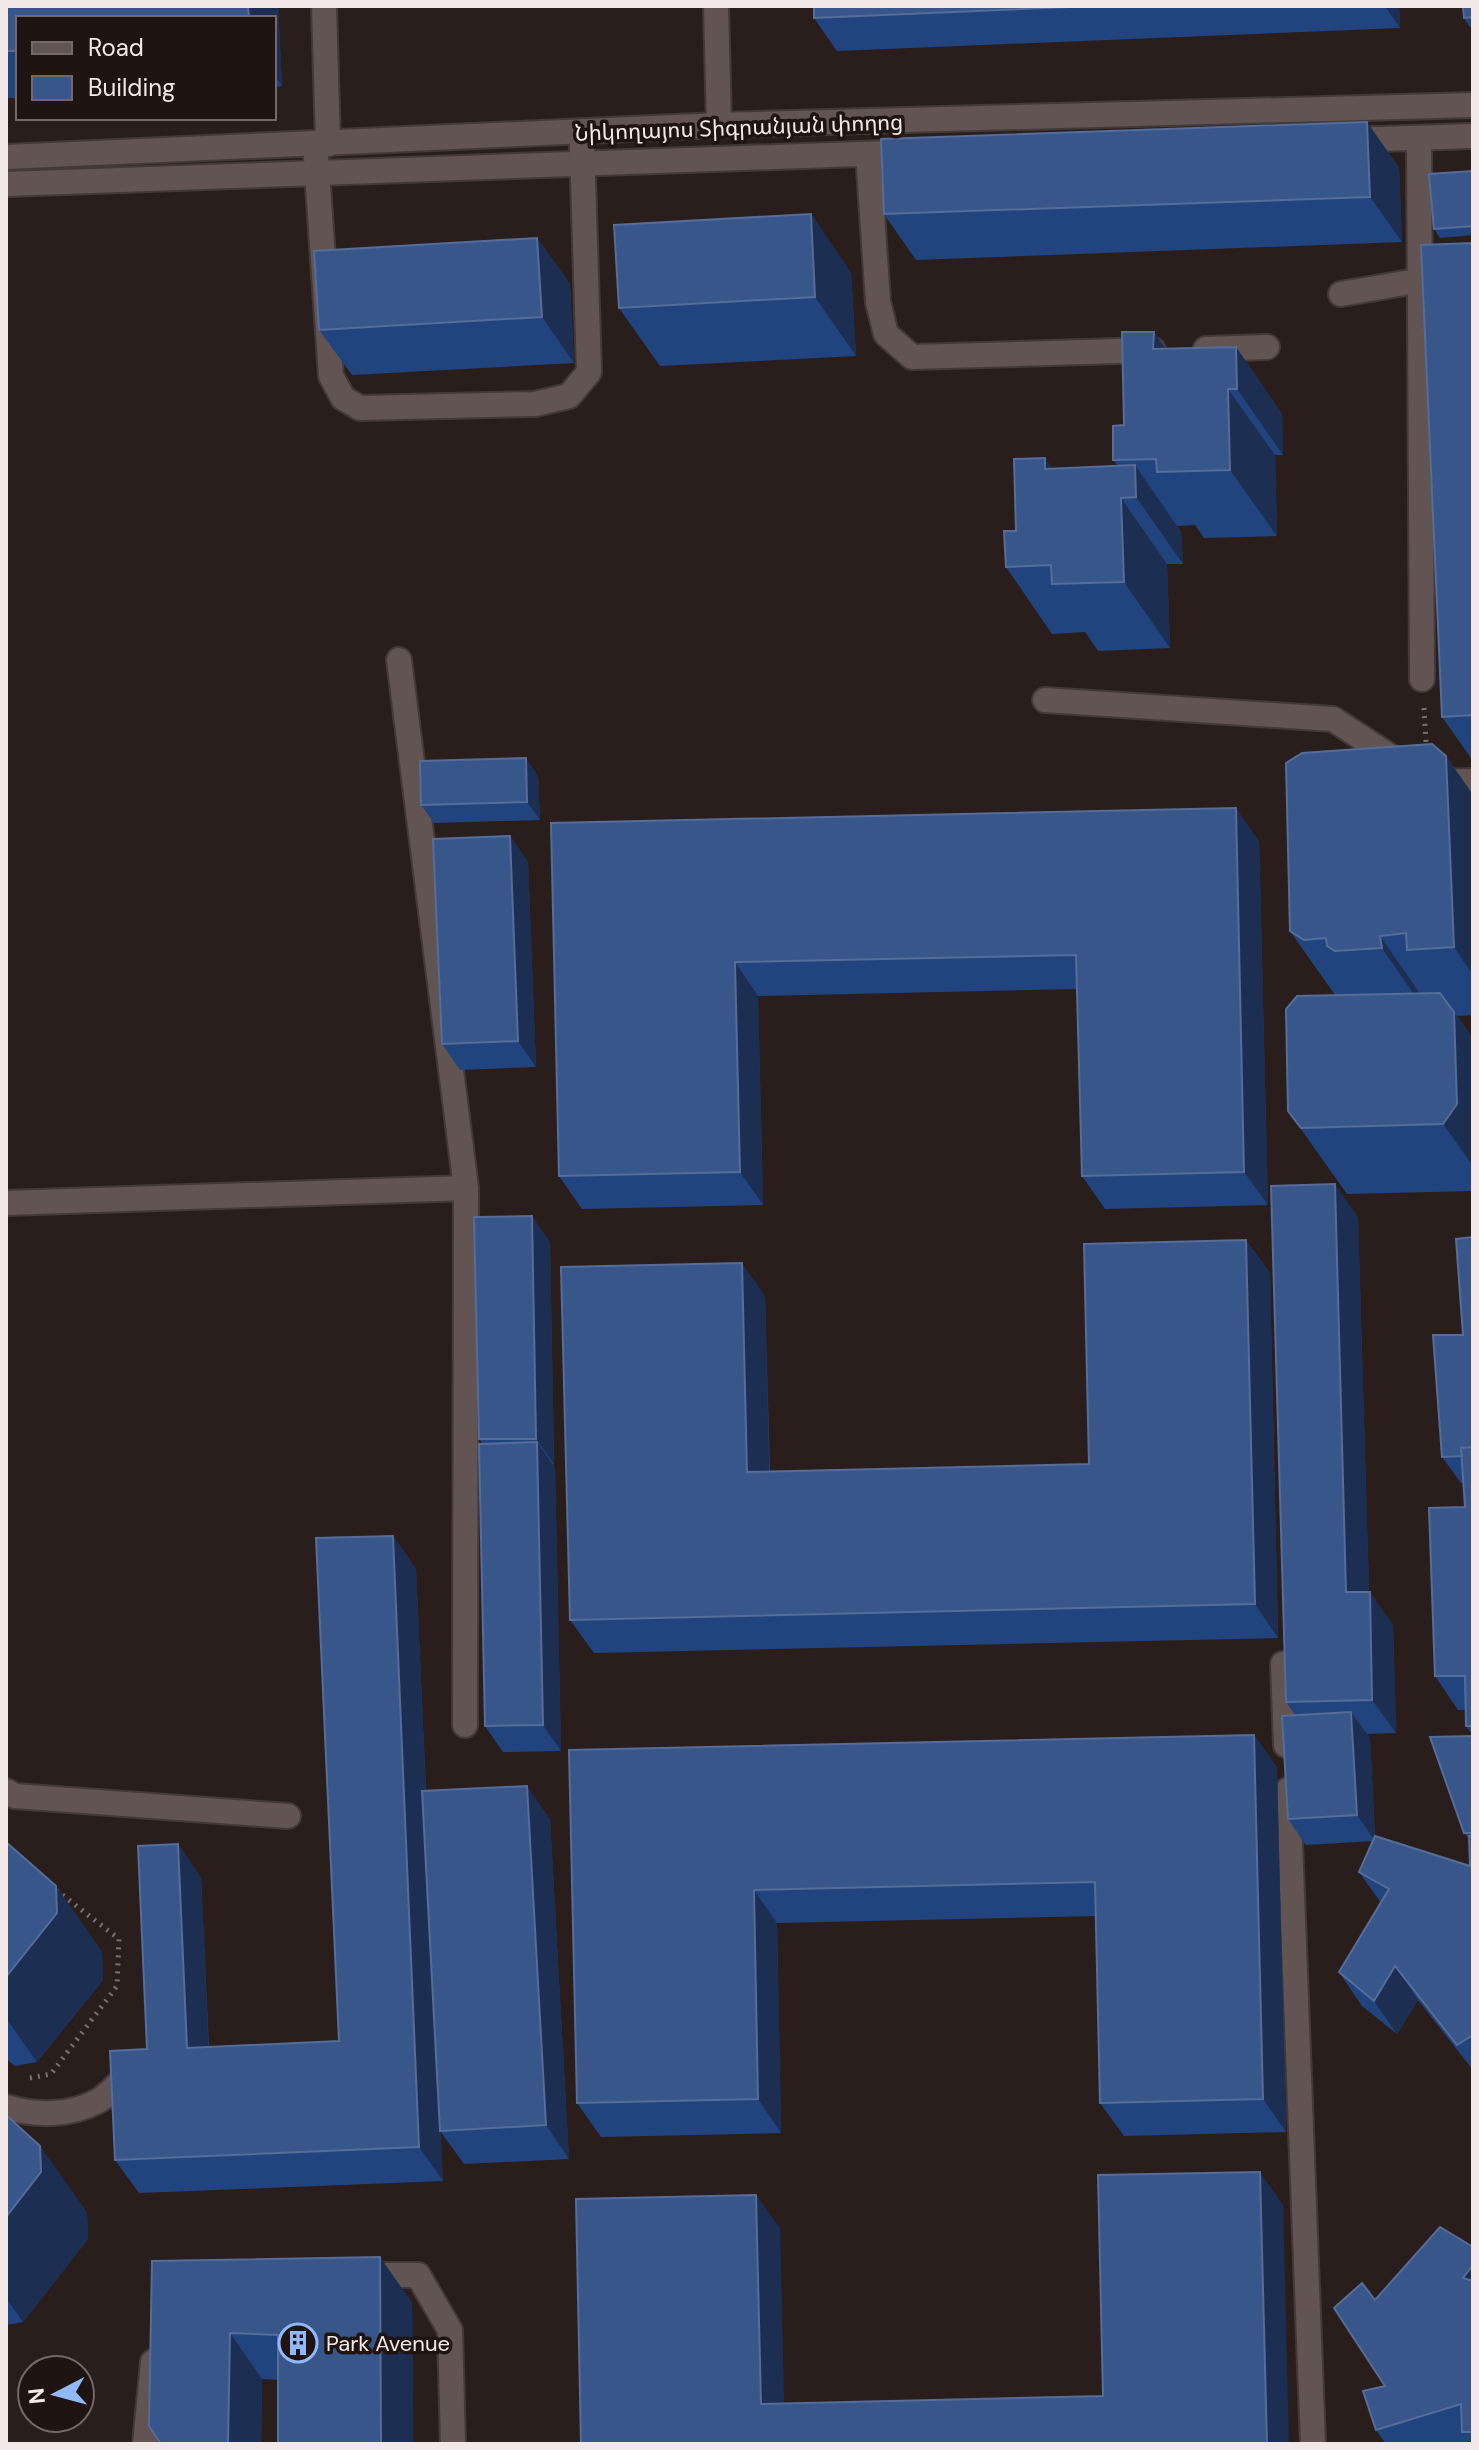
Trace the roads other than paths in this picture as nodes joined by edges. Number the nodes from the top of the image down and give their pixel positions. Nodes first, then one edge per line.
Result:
1 (324, 6) edge
2 (716, 6) edge
3 (1473, 105) edge
4 (719, 125) junction
5 (582, 133) junction
6 (1473, 136) edge
7 (1419, 138) junction
8 (1324, 141) edge
9 (321, 144) junction
10 (946, 152) edge
11 (868, 154) junction
12 (6, 157) edge
13 (583, 162) junction
14 (317, 172) junction
15 (6, 184) edge
16 (1473, 278) edge
17 (1422, 280) junction
18 (1341, 294) dead end
19 (1267, 347) dead end
20 (399, 660) dead end
21 (1422, 679) road end
22 (1045, 700) dead end
23 (1473, 781) edge
24 (466, 1188) junction
25 (6, 1203) edge
26 (1283, 1664) edge
27 (465, 1725) dead end
28 (6, 1791) edge
29 (288, 1816) dead end
30 (155, 2048) edge
31 (6, 2107) edge
32 (339, 2275) edge
33 (155, 2343) edge
34 (145, 2444) edge
35 (453, 2444) edge
36 (1313, 2444) edge

1 - 9 street
2 - 4 street
3 - 4 street, Նիկողայոս Տիգրանյան փողոց
4 - 5 street, Նիկողայոս Տիգրանյան փողոց
5 - 9 street, Նիկողայոս Տիգրանյան փողոց
5 - 13 street
6 - 7 street
7 - 8 street
7 - 17 street
9 - 12 street, Նիկողայոս Տիգրանյան փողոց
9 - 14 street
10 - 11 street, Նիկողայոս Տիգրանյան փողոց
11 - 13 street, Նիկողայոս Տիգրանյան փողոց
11 - 19 street
13 - 14 street, Նիկողայոս Տիգրանյան փողոց
13 - 14 street
14 - 15 street, Նիկողայոս Տիգրանյան փողոց
16 - 17 street
17 - 18 street
17 - 21 street
20 - 24 street
22 - 23 street
24 - 25 street
24 - 27 street
26 - 36 street
28 - 29 street
30 - 31 street
32 - 35 street
33 - 34 street

